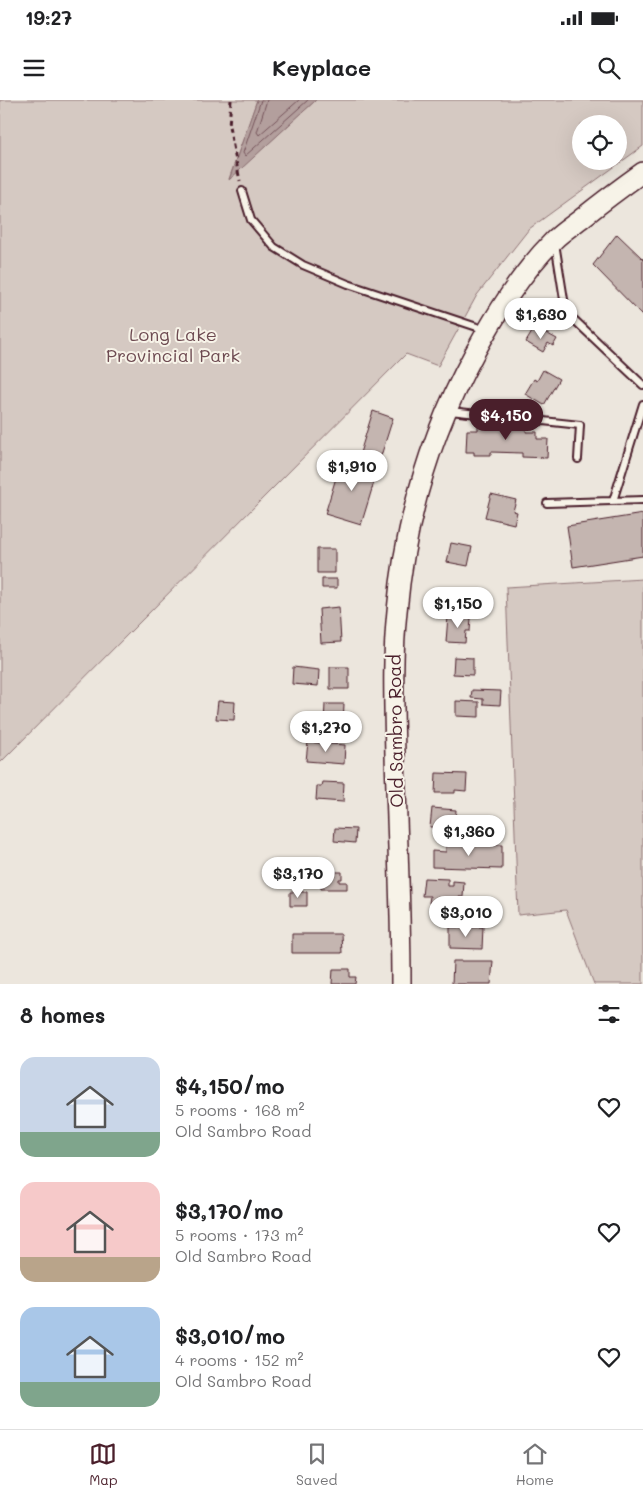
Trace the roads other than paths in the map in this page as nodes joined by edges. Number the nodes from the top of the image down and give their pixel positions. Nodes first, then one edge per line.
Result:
1 (643, 172) edge
2 (242, 192) road end
3 (555, 239) junction
4 (487, 330) junction
5 (643, 385) edge
6 (643, 404) edge
7 (446, 411) junction
8 (578, 459) dead end
9 (643, 500) edge
10 (612, 501) junction
11 (547, 502) dead end
12 (401, 984) edge

1 - 3 main road, Old Sambro Road
2 - 4 lane
3 - 4 main road, Old Sambro Road
3 - 5 lane
4 - 7 main road, Old Sambro Road
6 - 10 lane
7 - 8 lane
7 - 12 main road, Old Sambro Road
9 - 10 lane
10 - 11 lane

